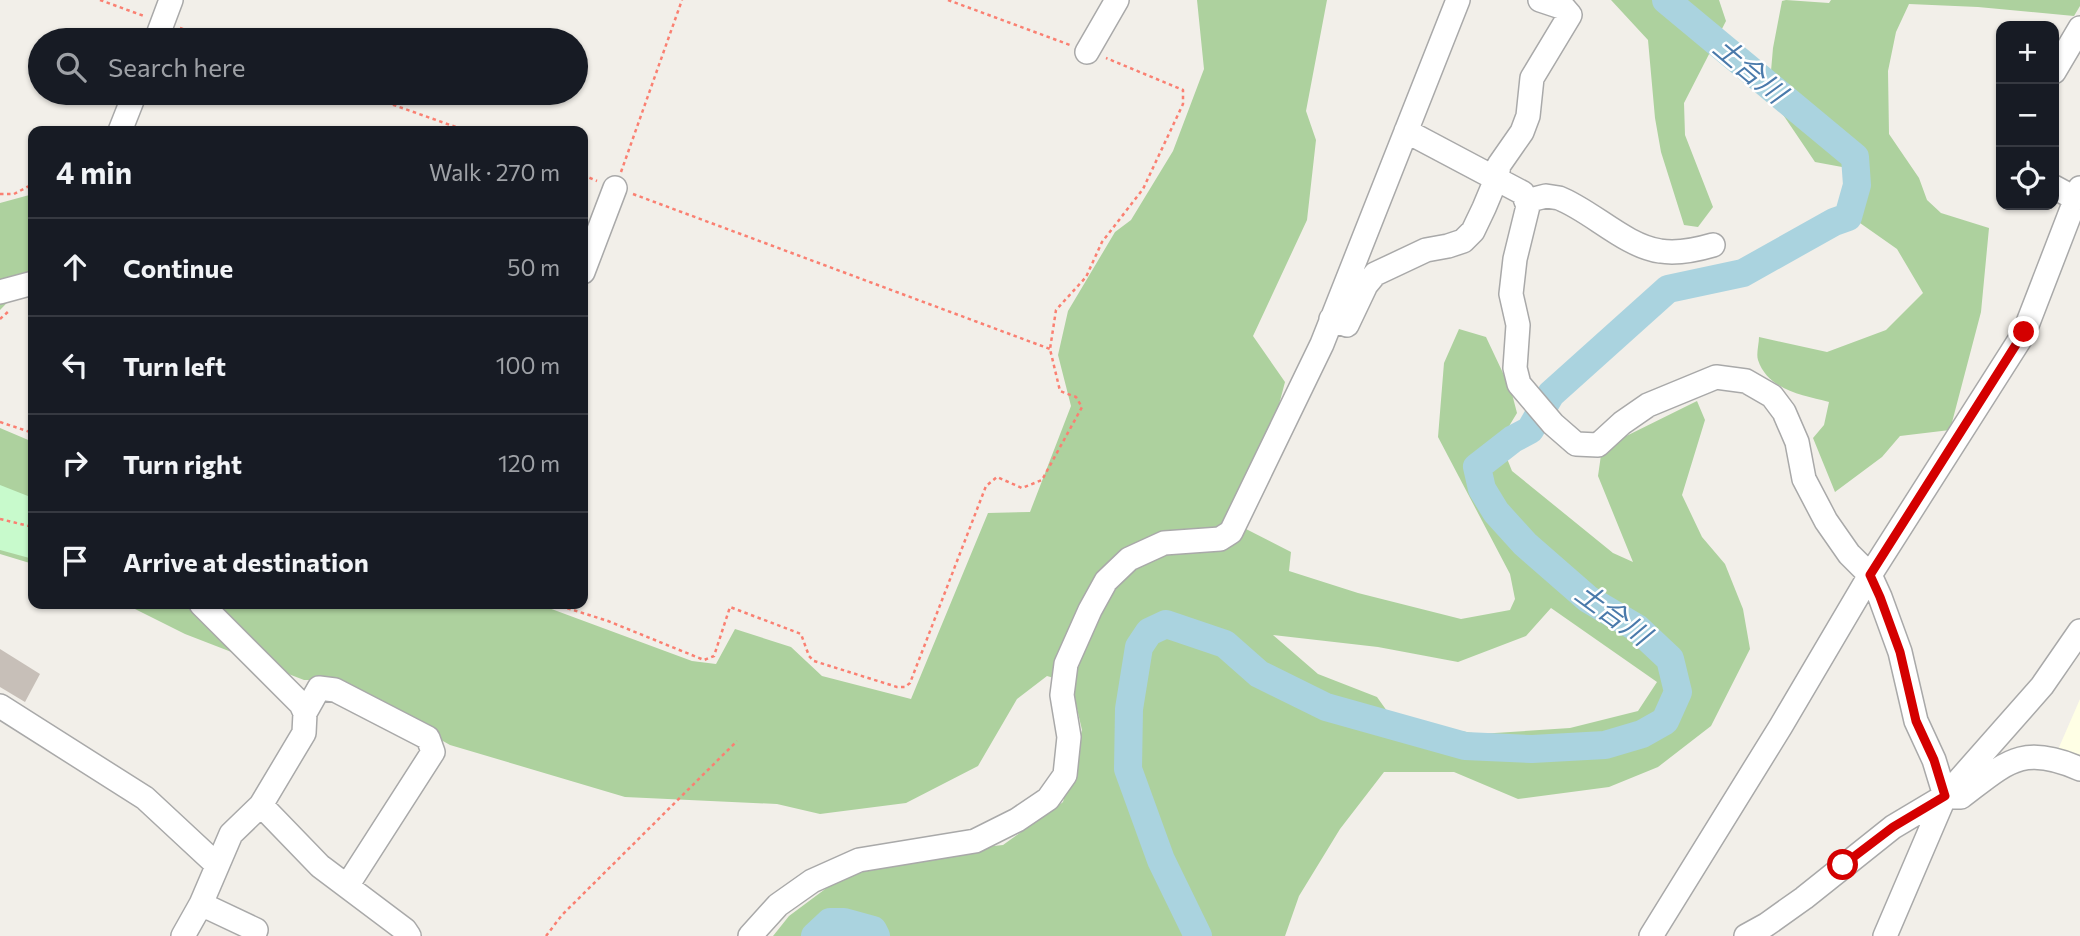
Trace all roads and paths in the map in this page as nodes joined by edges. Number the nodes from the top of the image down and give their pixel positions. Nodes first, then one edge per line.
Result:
1 (100, 0) edge
2 (171, 0) edge
3 (682, 0) edge
4 (948, 0) edge
5 (1117, 0) edge
6 (1458, 0) edge
7 (1540, 0) edge
8 (154, 28) edge
9 (161, 28) edge
10 (2080, 28) edge
11 (1087, 52) junction
12 (2059, 64) edge
13 (130, 105) edge
14 (394, 105) edge
15 (122, 126) edge
16 (453, 126) edge
17 (1406, 131) junction
18 (1497, 177) junction
19 (28, 187) edge
20 (615, 188) junction
21 (2059, 188) edge
22 (2078, 193) edge
23 (0, 194) edge
24 (1526, 201) junction
25 (1713, 245) dead end
26 (588, 259) edge
27 (28, 284) edge
28 (0, 292) edge
29 (1331, 319) junction
30 (1049, 349) junction
31 (0, 422) edge
32 (28, 431) edge
33 (0, 519) edge
34 (28, 526) edge
35 (1870, 575) junction
36 (206, 609) edge
37 (564, 609) edge
38 (2080, 631) edge
39 (0, 706) edge
40 (305, 713) junction
41 (737, 741) dead end
42 (2080, 768) edge
43 (1945, 796) junction
44 (261, 805) junction
45 (216, 864) junction
46 (346, 886) junction
47 (201, 904) junction
48 (256, 930) dead end
49 (1761, 933) edge
50 (183, 936) edge
51 (409, 936) edge
52 (546, 936) edge
53 (750, 936) edge
54 (1651, 936) edge
55 (1885, 936) edge

1 - 8 path
2 - 9 street
3 - 20 path
4 - 11 path
5 - 11 street
6 - 17 street
7 - 18 street
10 - 12 street
11 - 30 path
13 - 15 street
14 - 16 path
17 - 18 street
17 - 29 street
18 - 24 street
18 - 29 street
19 - 23 path
20 - 26 street
20 - 30 path
21 - 22 street
22 - 35 street
24 - 25 street
24 - 35 street
27 - 28 street
29 - 53 street
30 - 37 path
31 - 32 path
33 - 34 path
35 - 43 street
35 - 54 street
36 - 40 street
38 - 43 street
39 - 45 street
40 - 44 street
40 - 46 street
41 - 52 path
42 - 43 street
43 - 49 street
43 - 55 street
44 - 45 street
44 - 46 street
45 - 47 street
46 - 51 street
47 - 48 street
47 - 50 street

